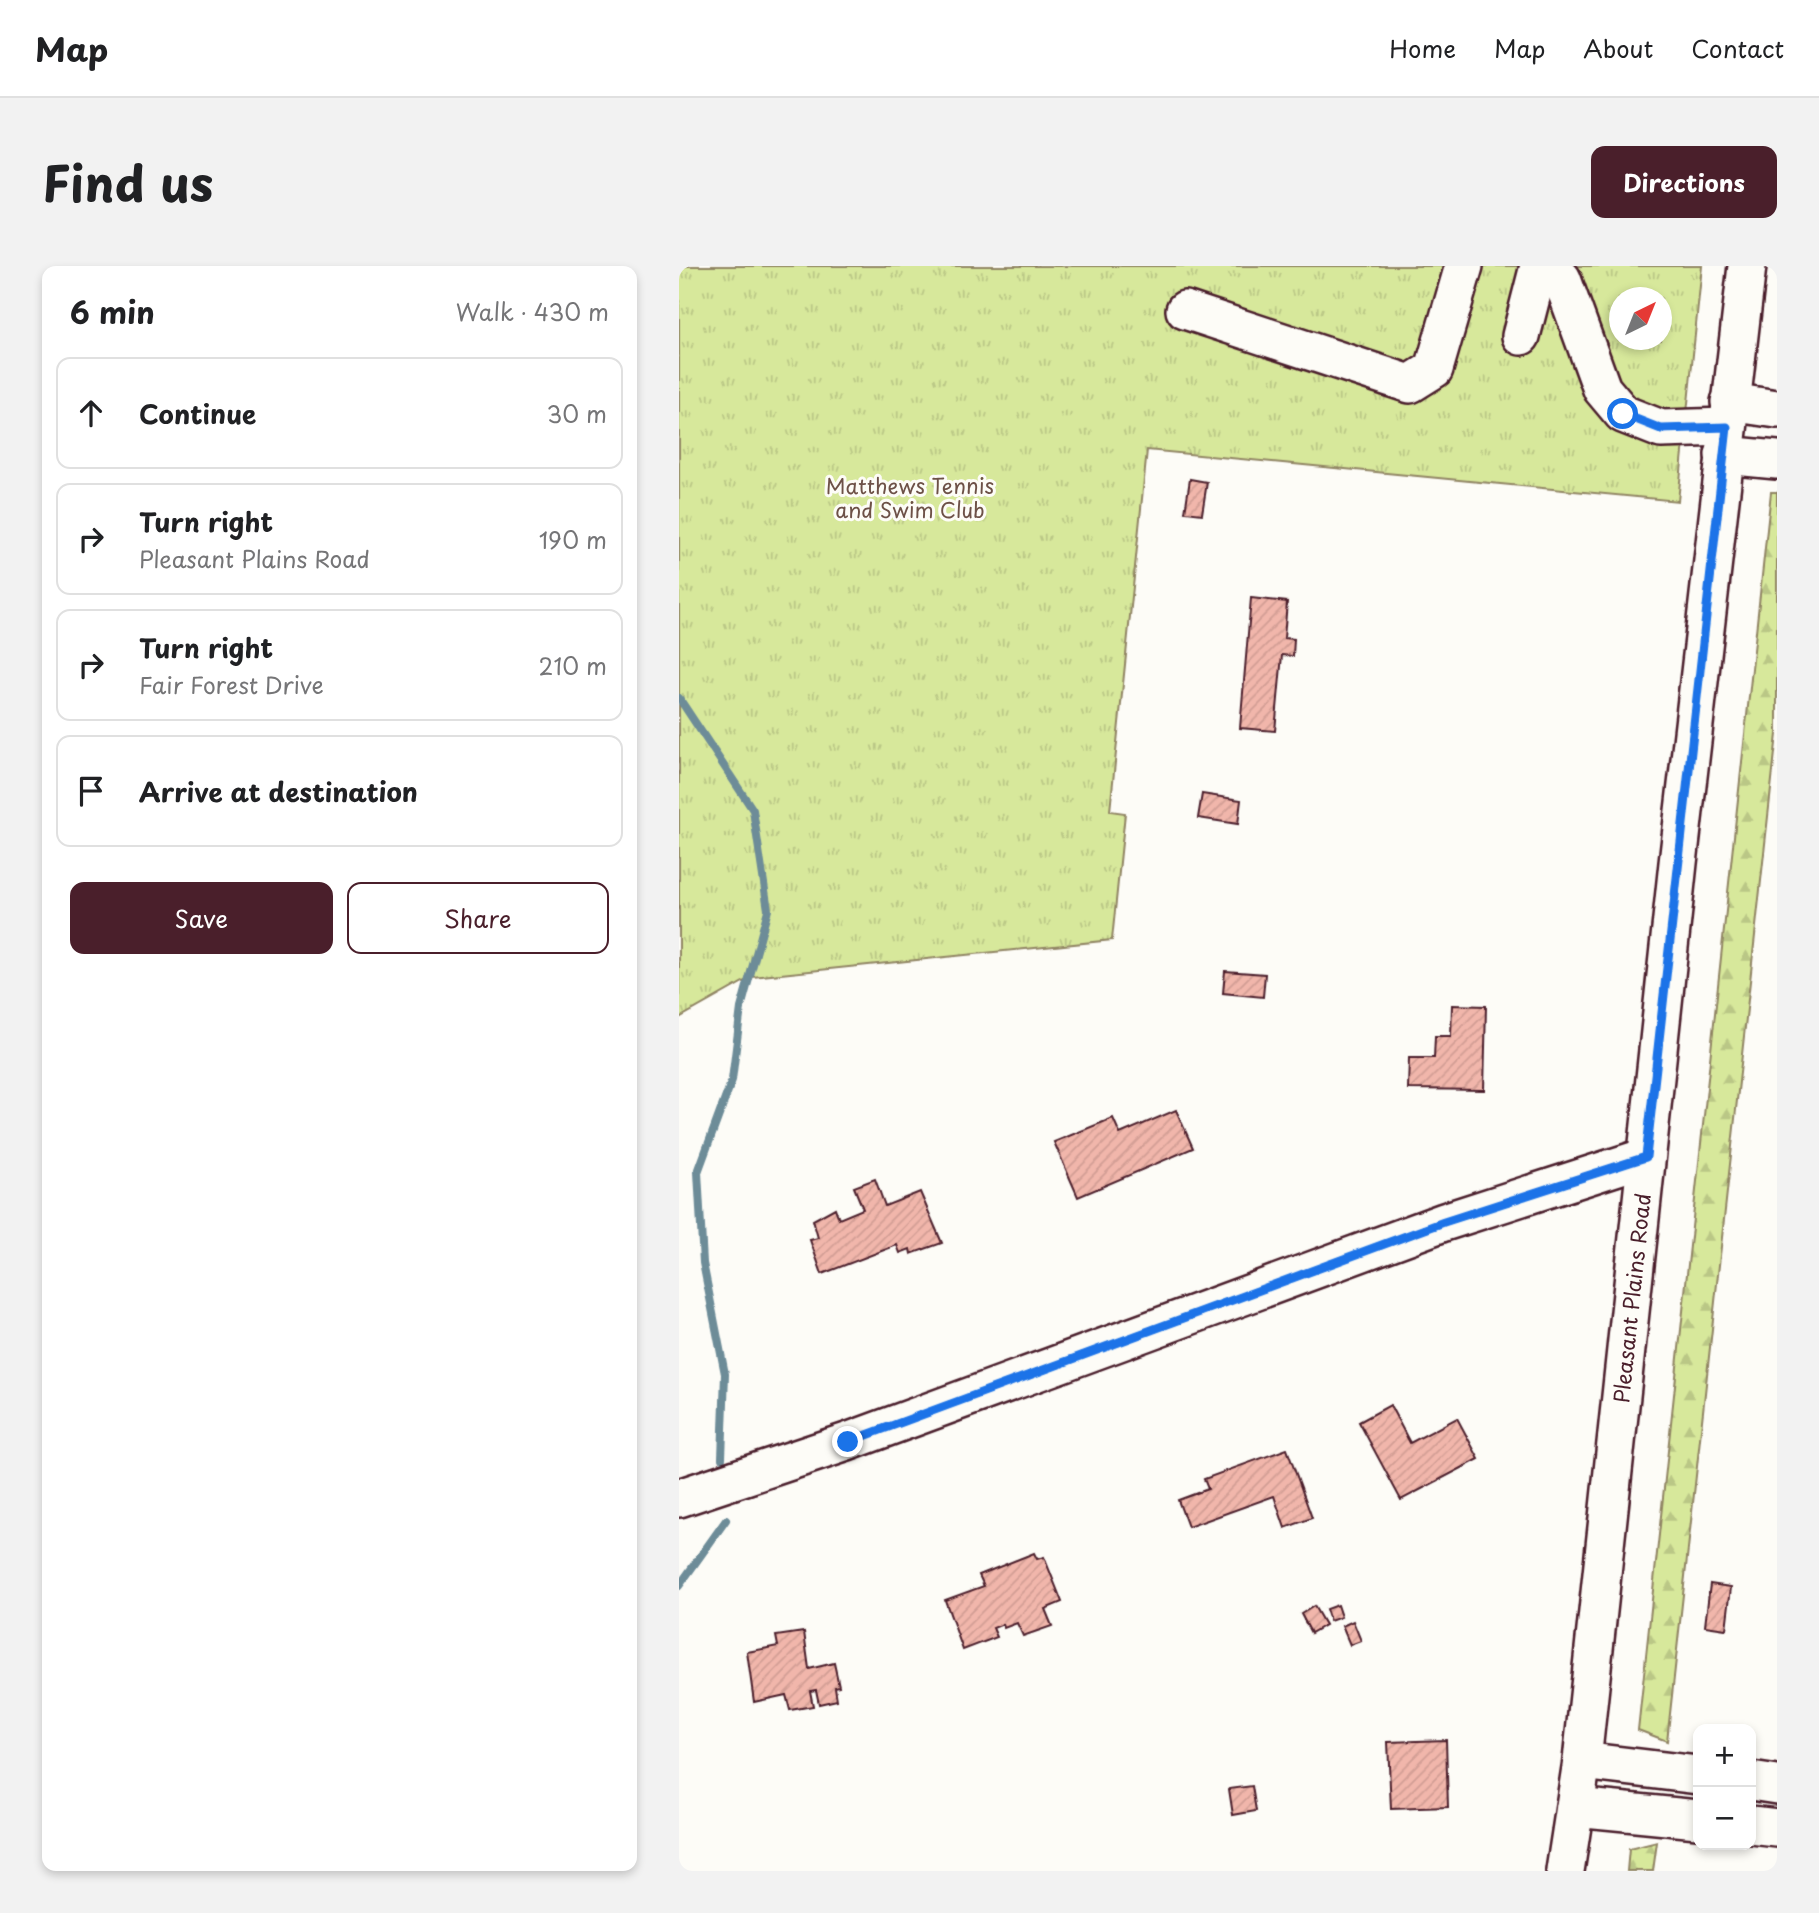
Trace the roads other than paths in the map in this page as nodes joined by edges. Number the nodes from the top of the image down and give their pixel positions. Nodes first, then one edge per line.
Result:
1 (1464, 266) edge
2 (1539, 266) edge
3 (1550, 266) edge
4 (1747, 266) edge
5 (1185, 310) dead end
6 (1521, 336) dead end
7 (1777, 409) edge
8 (1727, 428) junction
9 (1777, 460) edge
10 (1646, 1157) junction
11 (679, 1498) edge
12 (1582, 1761) junction
13 (1693, 1774) edge
14 (1756, 1782) edge
15 (1777, 1784) edge
16 (1574, 1807) junction
17 (1693, 1819) edge
18 (1756, 1826) edge
19 (1777, 1828) edge
20 (1566, 1871) edge

1 - 5 street
2 - 6 street
3 - 8 street
4 - 8 street, Pleasant Plains Road
7 - 8 street
8 - 9 street
8 - 10 street, Pleasant Plains Road
10 - 11 street
10 - 12 street, Pleasant Plains Road
12 - 13 street
12 - 16 street, Pleasant Plains Road
14 - 15 street
16 - 17 street
16 - 20 street, Pleasant Plains Road
18 - 19 street

